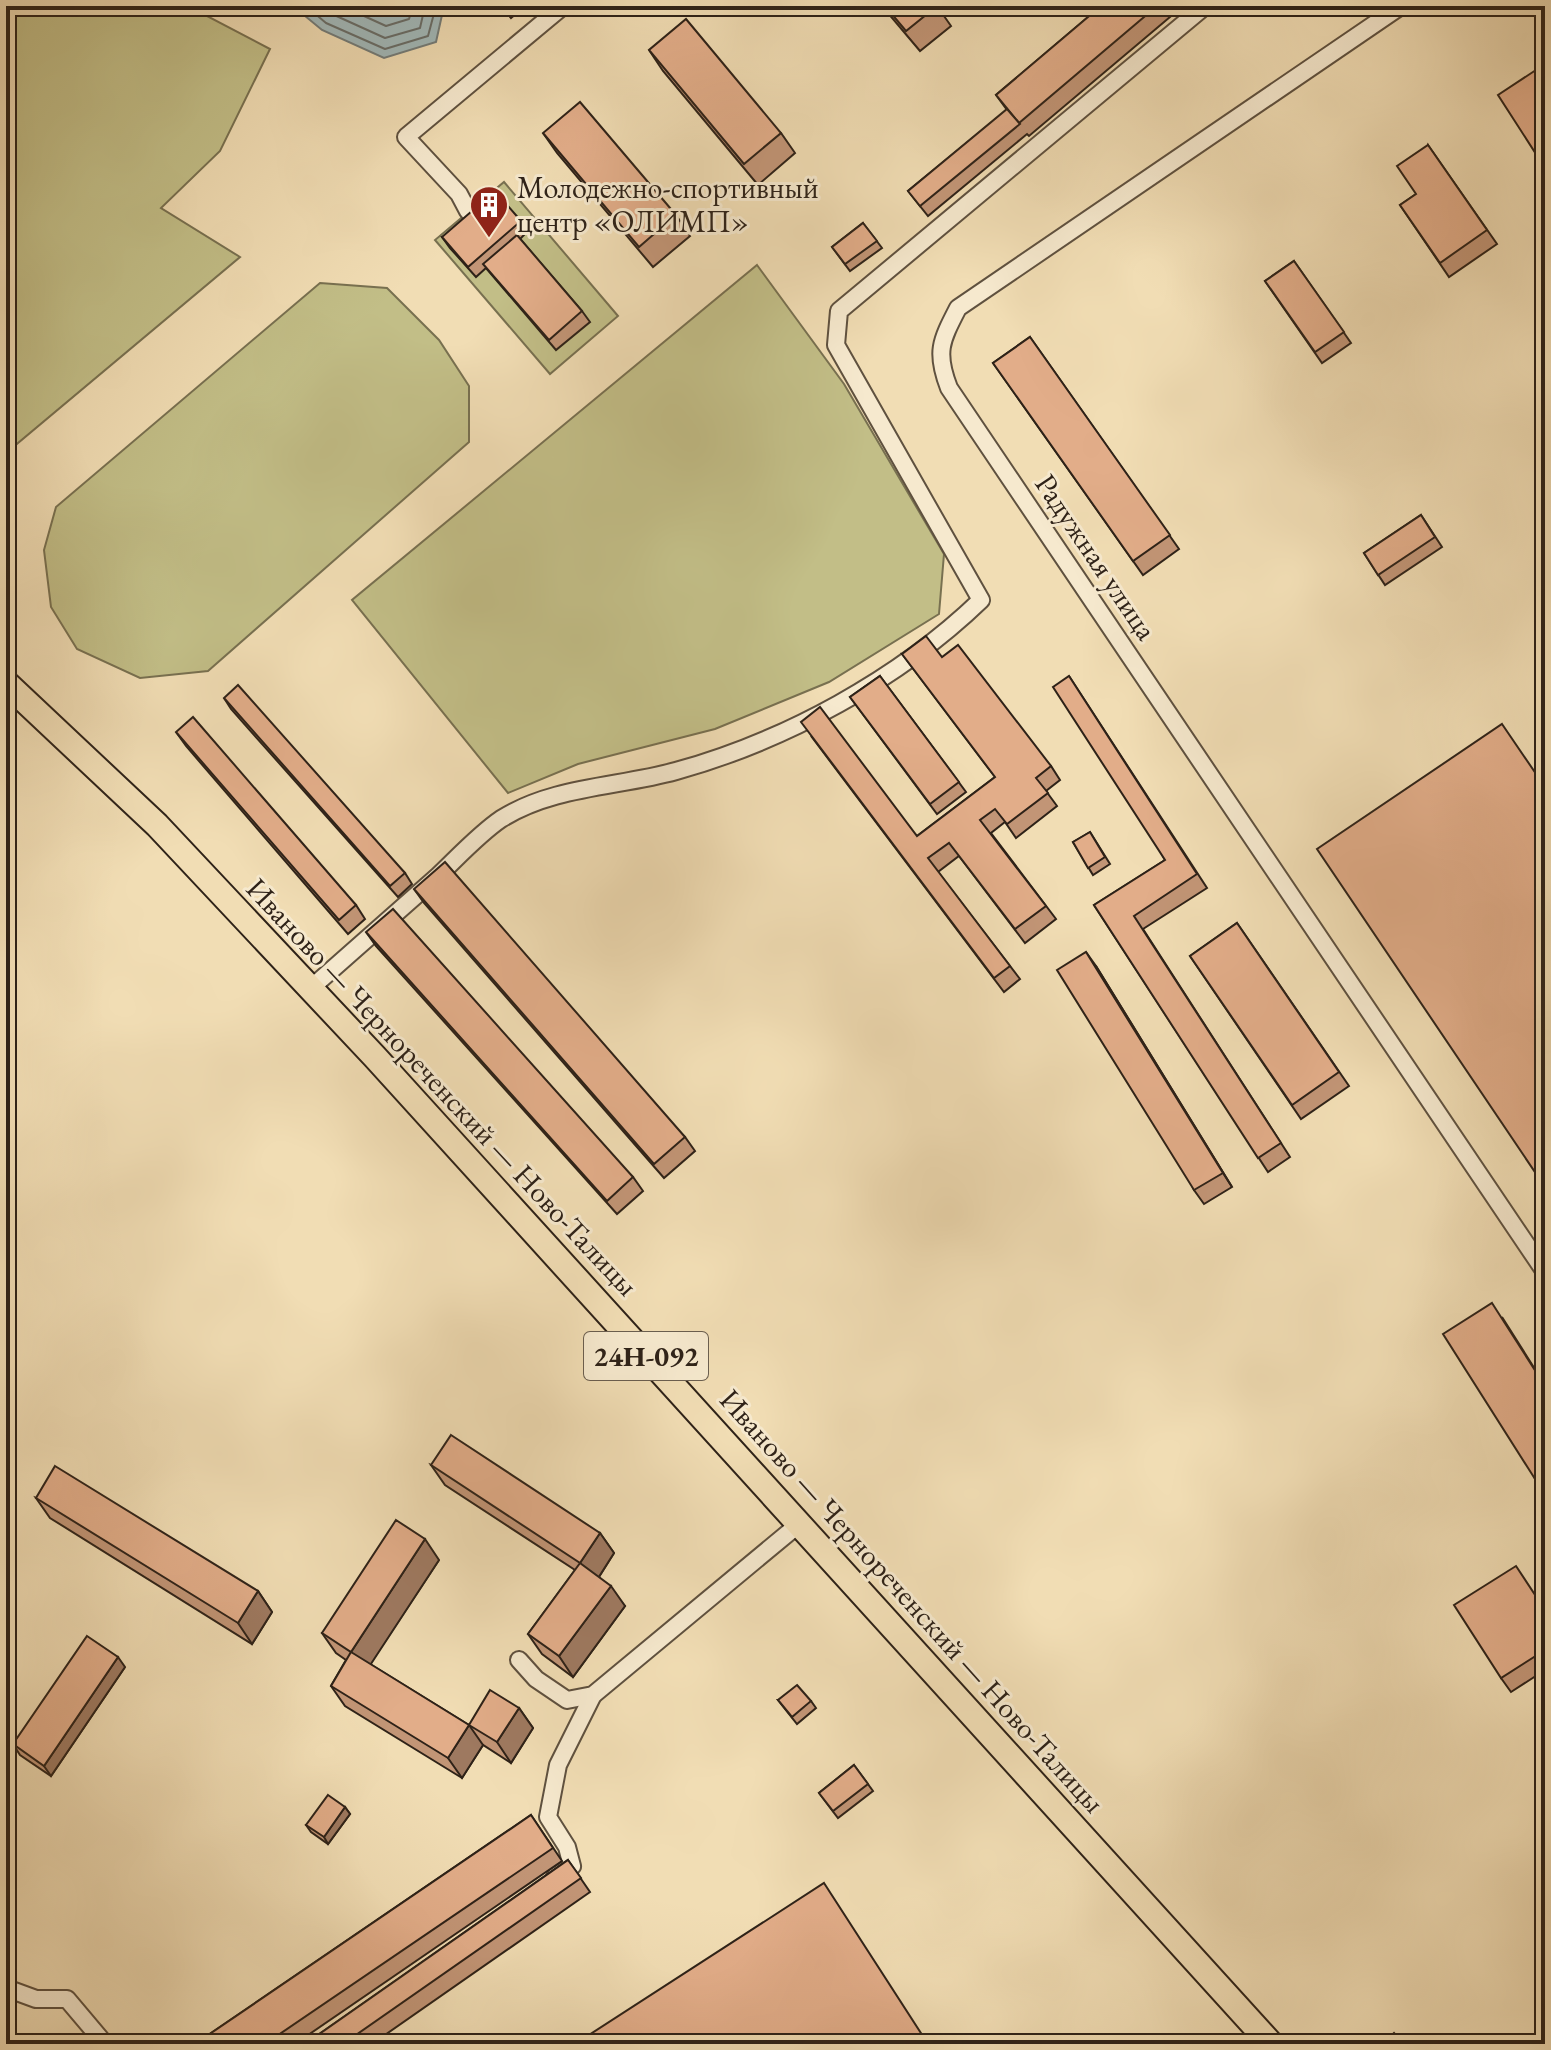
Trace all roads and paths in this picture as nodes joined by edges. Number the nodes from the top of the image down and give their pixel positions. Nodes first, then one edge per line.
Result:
1 (563, 6) edge
2 (1205, 6) edge
3 (1401, 6) edge
4 (468, 211) edge
5 (6, 683) edge
6 (310, 989) junction
7 (1545, 1272) edge
8 (799, 1524) junction
9 (519, 1660) dead end
10 (593, 1695) junction
11 (535, 1891) edge
12 (6, 1988) edge
13 (105, 2044) edge
14 (1271, 2044) edge

1 - 4 street
2 - 6 street
3 - 7 street, Радужная улица
5 - 6 main road, Иваново — Чернореченский — Ново-Талицы / 24Н-092
6 - 8 main road, Иваново — Чернореченский — Ново-Талицы / 24Н-092
8 - 10 street
8 - 14 main road, Иваново — Чернореченский — Ново-Талицы / 24Н-092
9 - 10 street
10 - 11 street
12 - 13 street

